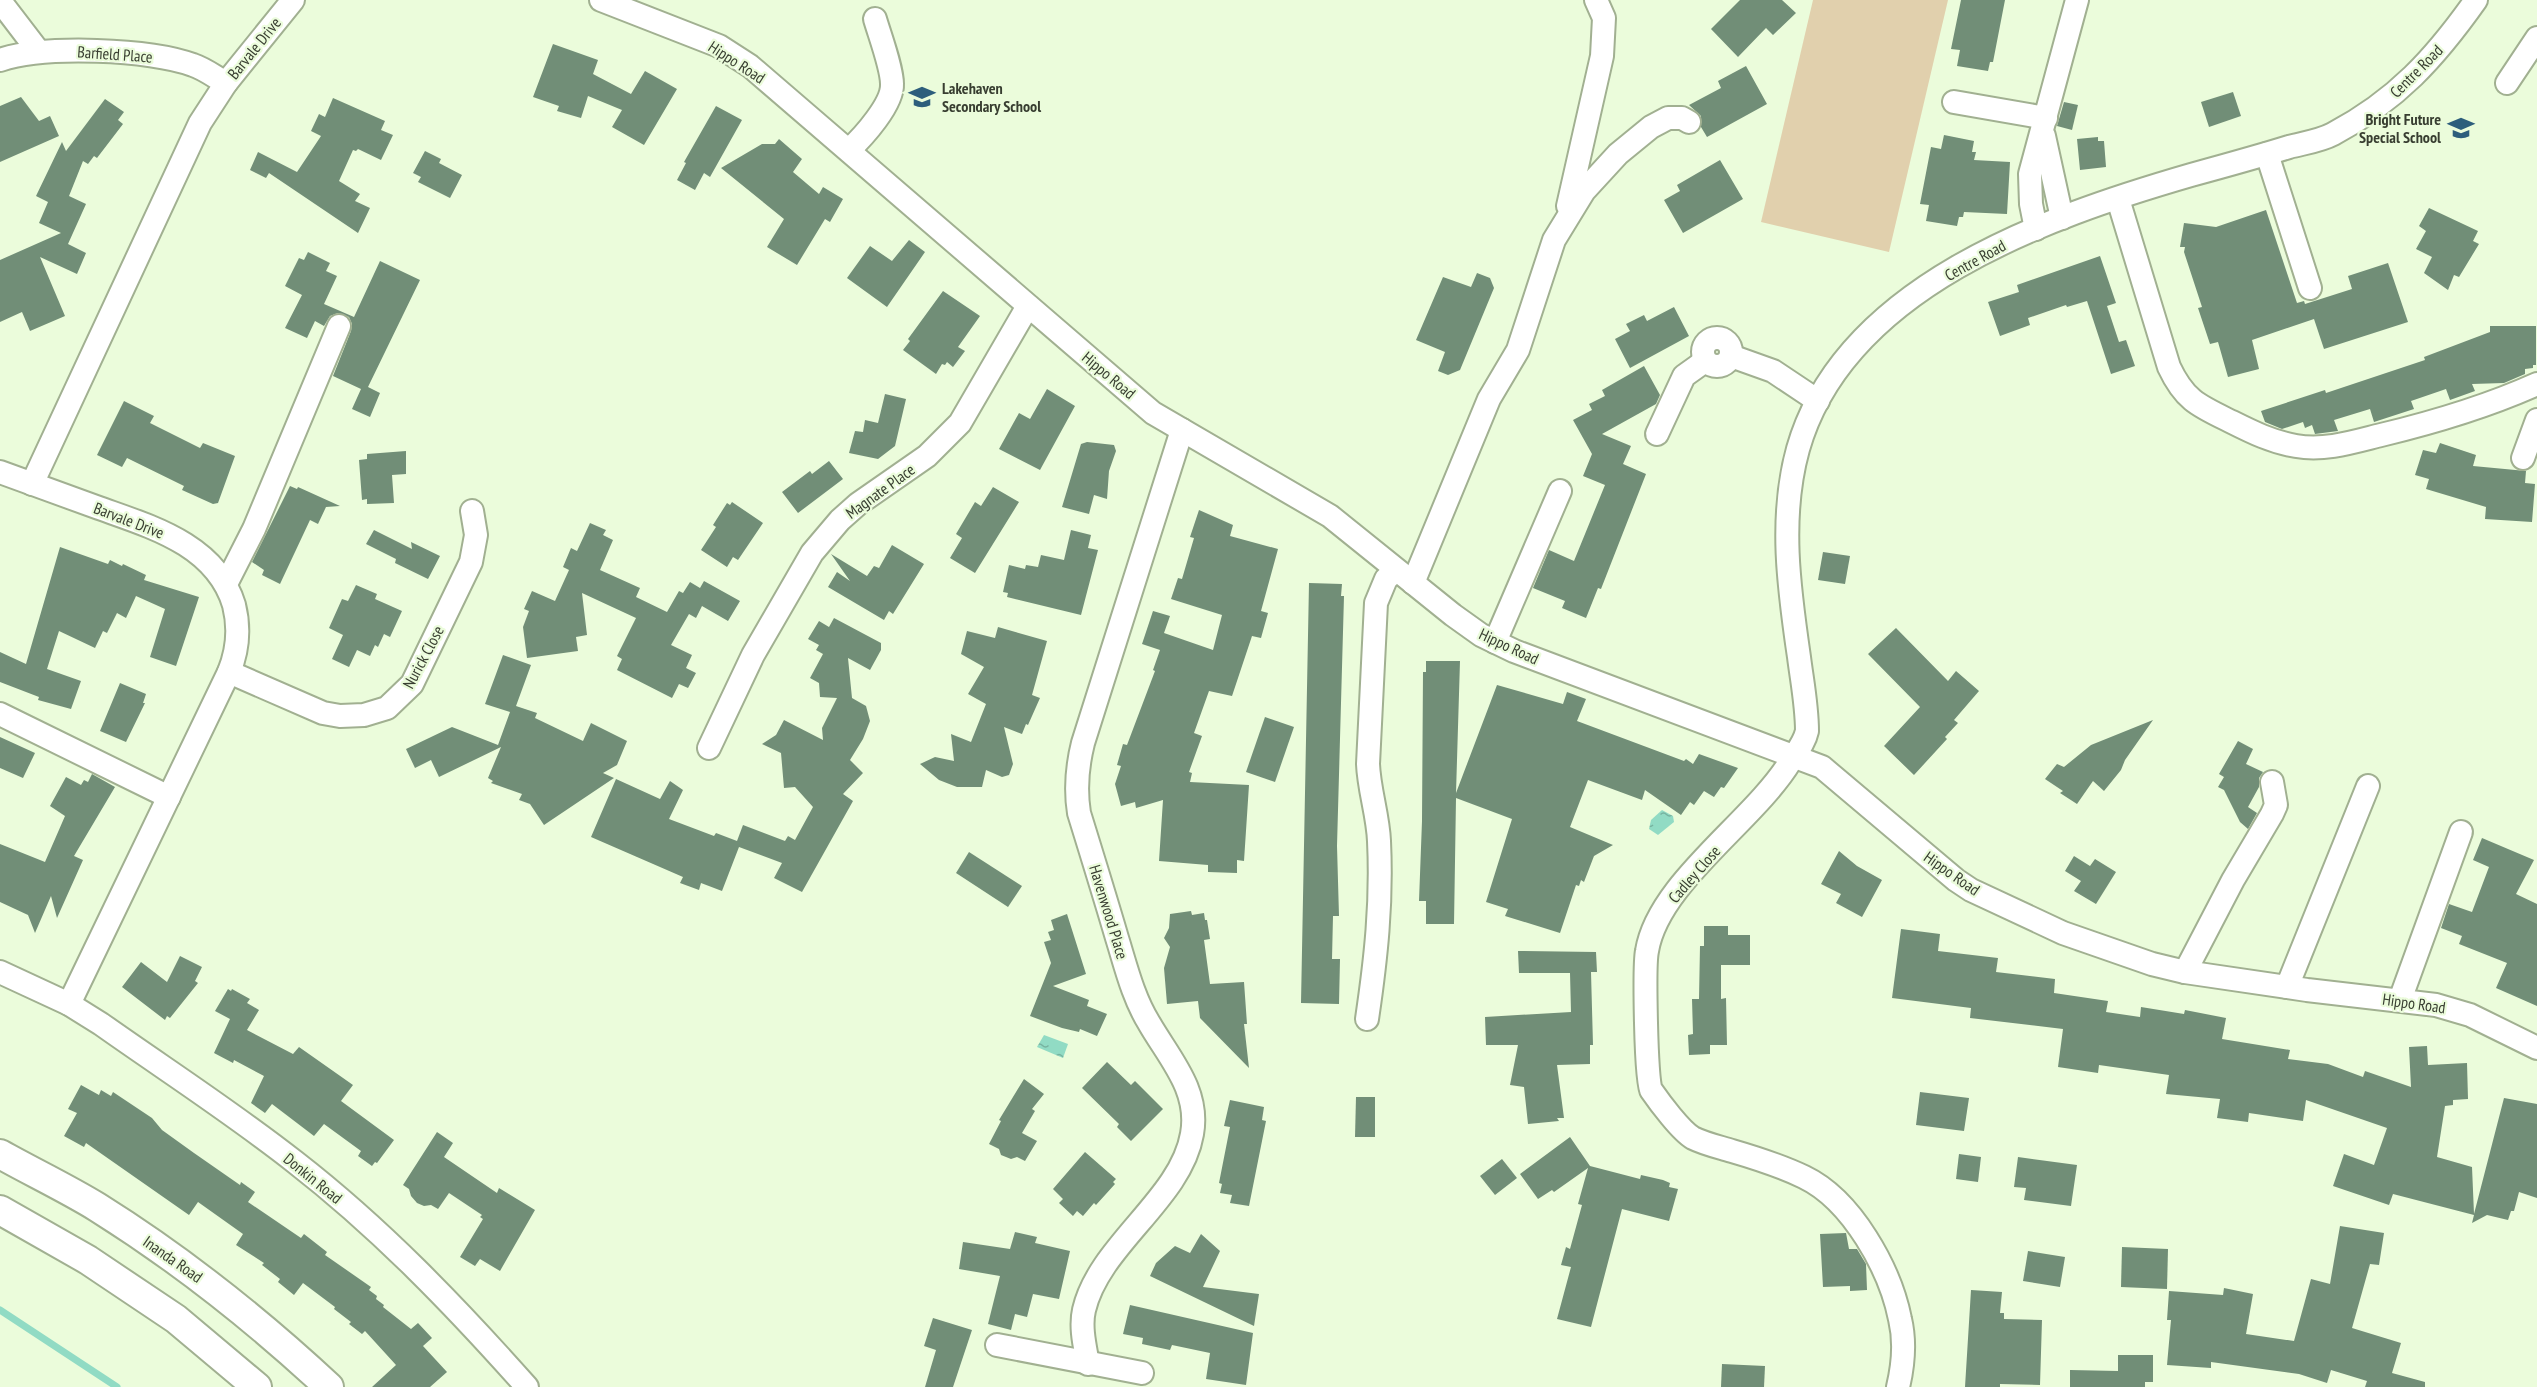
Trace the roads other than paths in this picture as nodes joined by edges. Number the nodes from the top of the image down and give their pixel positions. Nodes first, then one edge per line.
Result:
1 (293, 0) edge
2 (601, 0) edge
3 (1596, 0) edge
4 (2077, 0) edge
5 (2476, 0) edge
6 (0, 1) edge
7 (875, 19) dead end
8 (2537, 38) edge
9 (39, 52) junction
10 (0, 60) edge
11 (226, 83) junction
12 (2507, 83) dead end
13 (1954, 102) dead end
14 (1689, 122) dead end
15 (2044, 123) junction
16 (849, 150) junction
17 (2266, 154) junction
18 (2118, 199) junction
19 (2062, 218) junction
20 (1565, 222) junction
21 (2036, 229) junction
22 (2310, 288) dead end
23 (1028, 306) junction
24 (339, 326) dead end
25 (2537, 384) edge
26 (1818, 401) junction
27 (2537, 420) edge
28 (1182, 430) junction
29 (1657, 434) dead end
30 (2523, 458) dead end
31 (0, 472) edge
32 (32, 484) junction
33 (1560, 491) dead end
34 (472, 510) dead end
35 (1405, 576) junction
36 (226, 584) junction
37 (1495, 642) junction
38 (229, 672) junction
39 (0, 714) edge
40 (709, 748) dead end
41 (1794, 755) junction
42 (2272, 782) dead end
43 (2368, 786) dead end
44 (169, 797) junction
45 (2461, 832) dead end
46 (0, 972) edge
47 (2185, 972) junction
48 (2287, 987) junction
49 (2400, 1000) junction
50 (69, 1004) junction
51 (1367, 1019) dead end
52 (2537, 1048) edge
53 (0, 1154) edge
54 (0, 1210) edge
55 (997, 1345) dead end
56 (1088, 1364) junction
57 (1142, 1373) dead end
58 (256, 1387) edge
59 (329, 1387) edge
60 (526, 1387) edge
61 (1898, 1387) edge

1 - 11 street, Barvale Drive
2 - 16 street, Hippo Road
3 - 20 street
4 - 15 street
5 - 17 street, Centre Road
6 - 9 street
7 - 16 street
8 - 12 street
9 - 10 street, Barfield Place
9 - 11 street, Barfield Place
11 - 32 street, Barvale Drive
13 - 15 street
14 - 20 street
15 - 19 street
15 - 21 street
16 - 23 street, Hippo Road
17 - 18 street, Centre Road
17 - 22 street
18 - 19 street, Centre Road
18 - 25 street
19 - 21 street, Centre Road
20 - 35 street
21 - 26 street, Centre Road
23 - 28 street, Hippo Road
23 - 40 street, Magnate Place
24 - 36 street
26 - 29 street
26 - 41 street, Centre Road
27 - 30 street
28 - 35 street, Hippo Road
28 - 56 street, Havenwood Place
31 - 32 street
32 - 36 street, Barvale Drive
33 - 37 street
34 - 38 street, Nurick Close
35 - 37 street, Hippo Road
35 - 51 street
36 - 38 street, Barvale Drive
37 - 41 street, Hippo Road
38 - 44 street, Barvale Drive
39 - 44 street
41 - 47 street, Hippo Road
41 - 61 street, Cadley Close
42 - 47 street
43 - 48 street
44 - 50 street, Barvale Drive
45 - 49 street
46 - 50 street
47 - 48 street, Hippo Road
48 - 49 street, Hippo Road
49 - 52 street, Hippo Road
50 - 60 street, Donkin Road
53 - 59 main road, Inanda Road
54 - 58 main road
55 - 56 street
56 - 57 street

